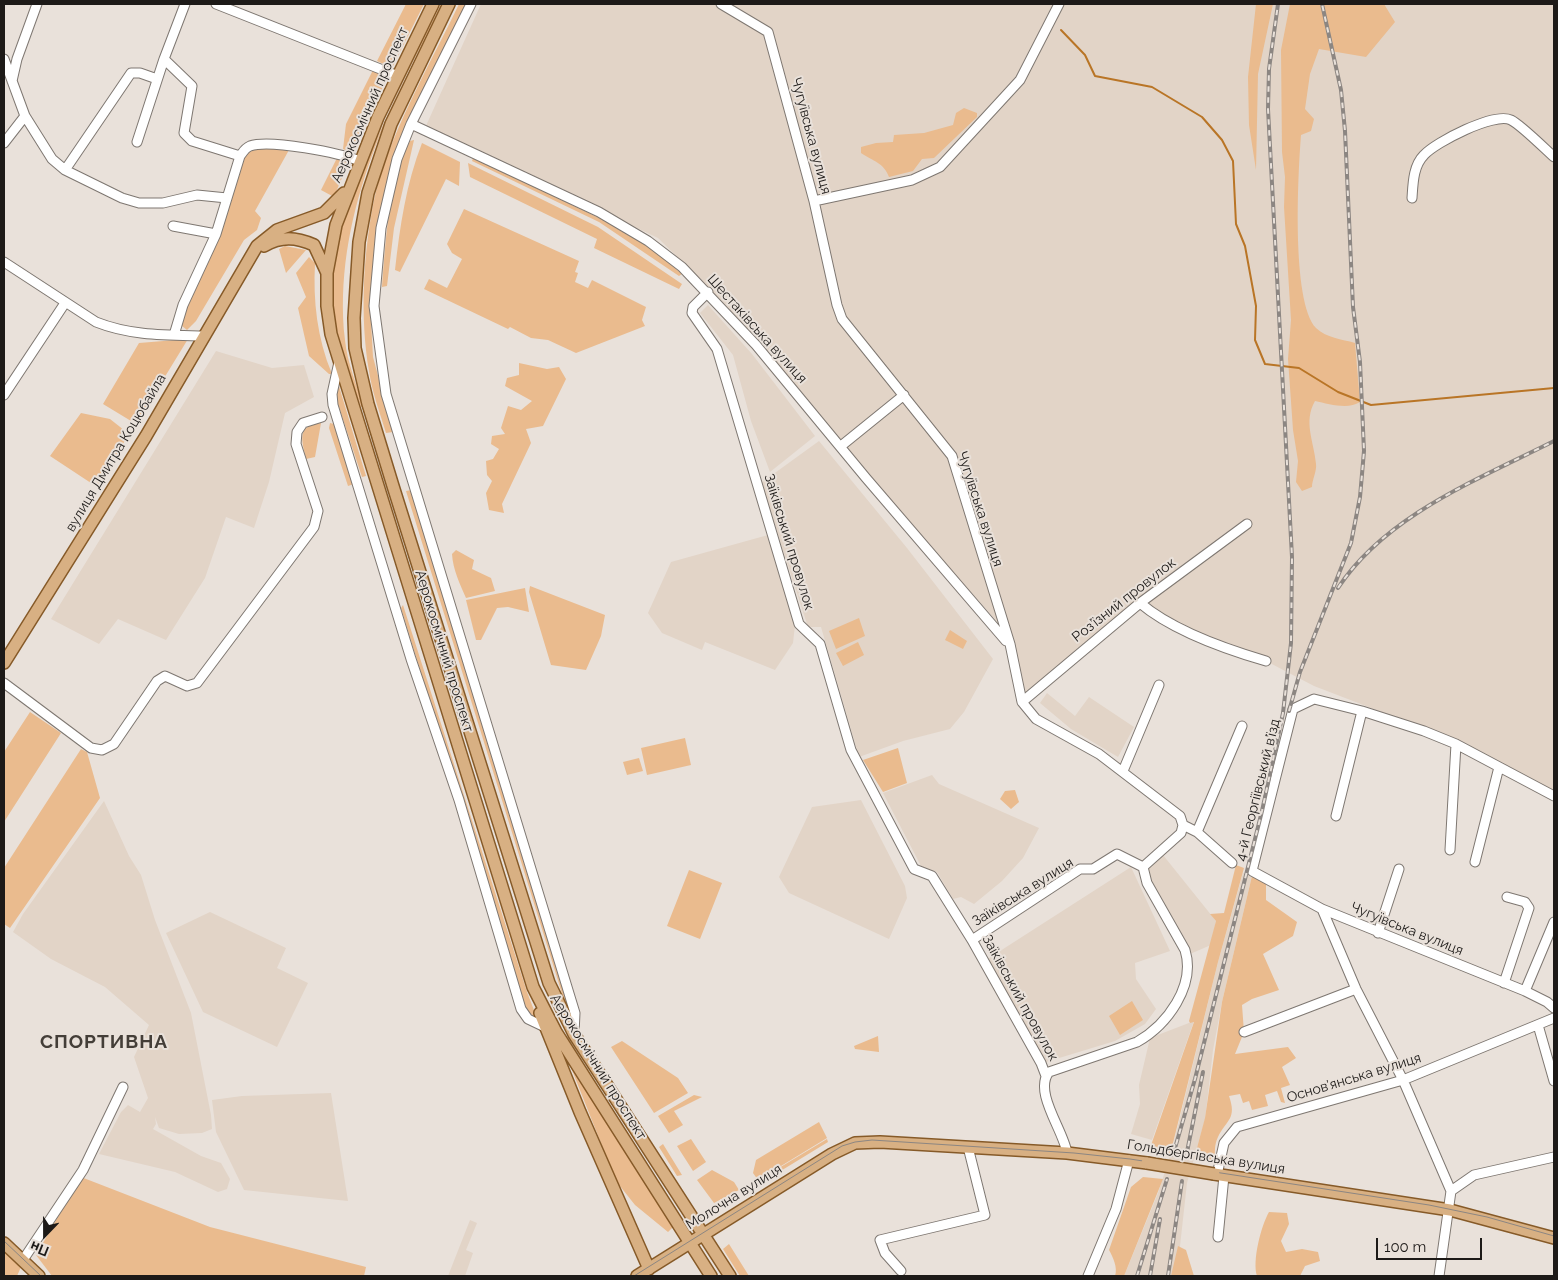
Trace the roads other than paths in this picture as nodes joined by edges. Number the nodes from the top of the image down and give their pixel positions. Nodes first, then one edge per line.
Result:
1 (36, 4) edge
2 (185, 4) edge
3 (216, 4) edge
4 (433, 4) edge
5 (448, 4) edge
6 (470, 4) edge
7 (721, 4) edge
8 (1059, 4) edge
9 (164, 58) junction
10 (4, 59) edge
11 (398, 76) junction
12 (157, 79) junction
13 (12, 81) junction
14 (25, 116) junction
15 (411, 124) junction
16 (137, 142) dead end
17 (4, 143) edge
18 (240, 156) junction
19 (1554, 157) edge
20 (360, 161) junction
21 (65, 170) junction
22 (350, 186) junction
23 (227, 198) junction
24 (1412, 198) dead end
25 (814, 201) junction
26 (173, 226) dead end
27 (216, 234) junction
28 (251, 257) junction
29 (4, 262) edge
30 (327, 273) junction
31 (708, 292) junction
32 (65, 304) junction
33 (174, 335) junction
34 (204, 336) junction
35 (339, 362) junction
36 (4, 395) edge
37 (904, 396) junction
38 (322, 416) dead end
39 (841, 446) junction
40 (1247, 524) dead end
41 (1140, 603) junction
42 (1010, 644) junction
43 (1266, 661) dead end
44 (4, 663) edge
45 (4, 683) edge
46 (1159, 685) dead end
47 (1022, 702) junction
48 (1362, 711) junction
49 (1242, 726) dead end
50 (1456, 744) junction
51 (1499, 767) junction
52 (1123, 771) junction
53 (1554, 796) edge
54 (1336, 816) dead end
55 (1182, 825) junction
56 (1197, 832) junction
57 (1450, 850) dead end
58 (1476, 862) dead end
59 (1232, 863) dead end
60 (1143, 867) junction
61 (1399, 868) dead end
62 (1252, 871) joint
63 (1507, 898) dead end
64 (1322, 909) junction
65 (1554, 922) edge
66 (1378, 933) junction
67 (972, 940) junction
68 (1504, 983) junction
69 (532, 987) junction
70 (1356, 989) junction
71 (1525, 991) junction
72 (1554, 1008) edge
73 (1554, 1018) edge
74 (1538, 1025) junction
75 (544, 1028) junction
76 (556, 1032) junction
77 (1244, 1032) dead end
78 (574, 1034) junction
79 (578, 1065) junction
80 (1046, 1076) junction
81 (565, 1077) junction
82 (1403, 1080) junction
83 (1554, 1081) edge
84 (123, 1087) dead end
85 (848, 1145) joint
86 (968, 1147) junction
87 (1067, 1153) junction
88 (1554, 1157) edge
89 (1129, 1160) junction
90 (1218, 1175) junction
91 (1451, 1191) junction
92 (1450, 1210) junction
93 (703, 1234) junction
94 (1218, 1237) dead end
95 (1554, 1238) edge
96 (690, 1242) junction
97 (4, 1243) edge
98 (23, 1260) junction
99 (649, 1269) junction
100 (901, 1271) dead end
101 (39, 1276) edge
102 (637, 1276) edge
103 (712, 1276) edge
104 (730, 1276) edge
105 (1088, 1276) edge
106 (1439, 1276) edge

1 - 13 street
2 - 9 street
3 - 11 street
4 - 11 main road, Аерокосмічний проспект
5 - 78 main road, Аерокосмічний проспект
6 - 15 street
7 - 25 street, Чугуївська вулиця
8 - 25 street
9 - 12 street
9 - 18 street
10 - 13 street
11 - 20 main road, Аерокосмічний проспект
12 - 16 street
12 - 21 street
13 - 14 street
14 - 17 street
14 - 21 street
15 - 31 street, Шестаківська вулиця
15 - 78 street
18 - 20 street
18 - 23 street
19 - 24 street
20 - 22 main road, Аерокосмічний проспект
21 - 23 street
22 - 28 main road, вулиця Дмитра Коцюбайла
22 - 30 main road, Аерокосмічний проспект
23 - 27 street
25 - 37 street, Чугуївська вулиця
26 - 27 street
27 - 33 street
28 - 30 main road
28 - 34 main road, вулиця Дмитра Коцюбайла
29 - 32 street
30 - 35 main road, Аерокосмічний проспект
31 - 39 street, Шестаківська вулиця
31 - 67 street, Заїківський провулок
32 - 33 street
32 - 36 street
33 - 34 street
34 - 44 main road, вулиця Дмитра Коцюбайла
35 - 69 main road, Аерокосмічний проспект
35 - 75 street
37 - 39 street
37 - 42 street, Чугуївська вулиця
38 - 45 street
39 - 42 street, Шестаківська вулиця
40 - 41 street, Роз’їзний провулок
41 - 43 street
41 - 47 street, Роз’їзний провулок
42 - 47 street, Чугуївська вулиця
46 - 52 street
47 - 52 street
48 - 50 street
48 - 54 street
48 - 62 street, 4-й Георгіївський в’їзд
49 - 56 street
50 - 51 street
50 - 57 street
51 - 53 street
51 - 58 street
52 - 55 street
55 - 56 street
55 - 60 street
56 - 59 street
60 - 67 street, Заїківська вулиця
60 - 80 street
61 - 66 street
62 - 64 street, Чугуївська вулиця
63 - 68 street
64 - 66 street, Чугуївська вулиця
64 - 70 street
65 - 71 street
66 - 68 street, Чугуївська вулиця
67 - 80 street, Заїківський провулок
68 - 71 street, Чугуївська вулиця
69 - 75 main road
69 - 76 main road, Аерокосмічний проспект
70 - 77 street
70 - 82 street
71 - 72 street, Чугуївська вулиця
73 - 74 street, Основ’янська вулиця
74 - 82 street, Основ’янська вулиця
74 - 83 street
75 - 76 street
75 - 81 main road
76 - 79 main road, Аерокосмічний проспект
78 - 93 main road, Аерокосмічний проспект
79 - 81 main road
79 - 96 main road, Аерокосмічний проспект
80 - 87 street
81 - 99 main road
82 - 90 street, Основ’янська вулиця
82 - 91 street
84 - 98 street
85 - 86 main road, Гольдбергівська вулиця
85 - 93 main road, Молочна вулиця
86 - 87 main road, Гольдбергівська вулиця
86 - 100 street
87 - 89 main road, Гольдбергівська вулиця
88 - 91 street
89 - 90 main road, Гольдбергівська вулиця, bridge
89 - 105 street
90 - 92 main road, Гольдбергівська вулиця
90 - 94 street, Основ’янська вулиця
91 - 92 street
92 - 95 main road, Гольдбергівська вулиця
92 - 106 street
93 - 96 main road, Молочна вулиця
93 - 104 main road, Аерокосмічний проспект
96 - 99 main road, Молочна вулиця
96 - 103 main road, Аерокосмічний проспект
97 - 98 main road
98 - 101 main road
99 - 102 main road, Молочна вулиця

